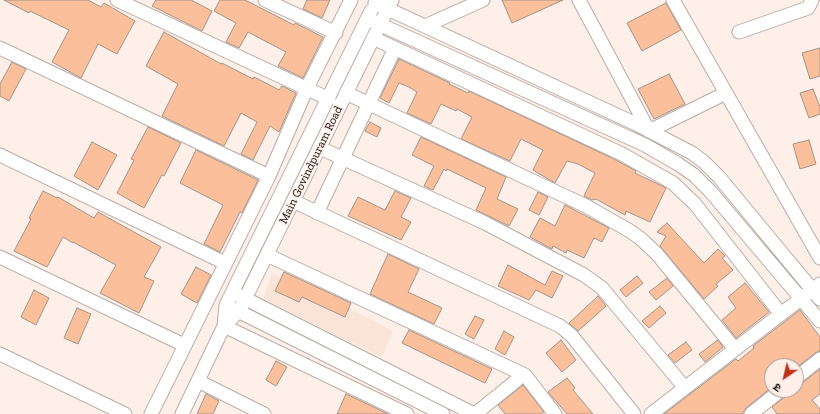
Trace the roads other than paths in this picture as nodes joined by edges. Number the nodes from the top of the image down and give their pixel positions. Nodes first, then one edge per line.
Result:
1 (117, 0) edge
2 (265, 0) edge
3 (351, 0) edge
4 (483, 0) edge
5 (579, 0) edge
6 (673, 0) edge
7 (812, 0) edge
8 (383, 3) edge
9 (374, 21) junction
10 (425, 26) junction
11 (739, 32) dead end
12 (336, 33) junction
13 (373, 38) junction
14 (0, 48) edge
15 (395, 48) junction
16 (307, 88) junction
17 (346, 93) junction
18 (726, 93) junction
19 (329, 99) junction
20 (369, 103) junction
21 (649, 131) junction
22 (320, 148) junction
23 (0, 155) edge
24 (343, 158) junction
25 (268, 176) junction
26 (293, 202) junction
27 (317, 212) junction
28 (267, 255) junction
29 (0, 257) edge
30 (820, 258) edge
31 (225, 263) junction
32 (818, 291) edge
33 (232, 293) junction
34 (802, 298) junction
35 (246, 299) junction
36 (226, 305) junction
37 (239, 311) junction
38 (781, 314) junction
39 (820, 321) edge
40 (224, 326) junction
41 (184, 345) junction
42 (735, 349) junction
43 (0, 354) edge
44 (820, 359) edge
45 (804, 372) edge
46 (517, 380) dead end
47 (198, 381) junction
48 (685, 388) junction
49 (771, 398) edge
50 (125, 414) edge
51 (151, 414) edge
52 (182, 414) edge
53 (264, 414) edge
54 (406, 414) edge
55 (443, 414) edge
56 (475, 414) edge
57 (555, 414) edge
58 (634, 414) edge
59 (651, 414) edge
60 (751, 414) edge

1 - 16 street
2 - 12 street
3 - 12 street
4 - 10 street
5 - 21 street
6 - 18 street
7 - 11 street
8 - 9 street, Main Govindpuram Road
8 - 10 street
9 - 13 street, Main Govindpuram Road
9 - 19 street, Main Govindpuram Road
9 - 34 street
10 - 21 street
12 - 16 street
13 - 15 street
13 - 17 street, Main Govindpuram Road
14 - 25 street
15 - 20 street
15 - 38 street
16 - 19 street
16 - 25 street
17 - 20 street
17 - 22 street, Main Govindpuram Road
18 - 21 street
18 - 30 street
19 - 33 street, Main Govindpuram Road
20 - 24 street
20 - 42 street
21 - 32 street
22 - 24 street
22 - 26 street, Main Govindpuram Road
23 - 31 street
24 - 27 street
24 - 48 street
25 - 31 street
26 - 27 street
26 - 28 street, Main Govindpuram Road
27 - 58 street
28 - 35 street, Main Govindpuram Road
28 - 57 street
29 - 41 street
31 - 41 street
32 - 34 street
33 - 35 street
33 - 36 street, Main Govindpuram Road
34 - 38 street
34 - 39 street
35 - 37 street, Main Govindpuram Road
35 - 56 street
36 - 37 street
36 - 40 street, Main Govindpuram Road
37 - 40 street, Main Govindpuram Road
37 - 55 street
38 - 42 street
40 - 47 street, Main Govindpuram Road
40 - 54 street
41 - 51 street
42 - 48 street
43 - 50 street
44 - 45 street
46 - 56 street
47 - 52 street, Main Govindpuram Road
47 - 53 street
48 - 59 street
49 - 60 street

